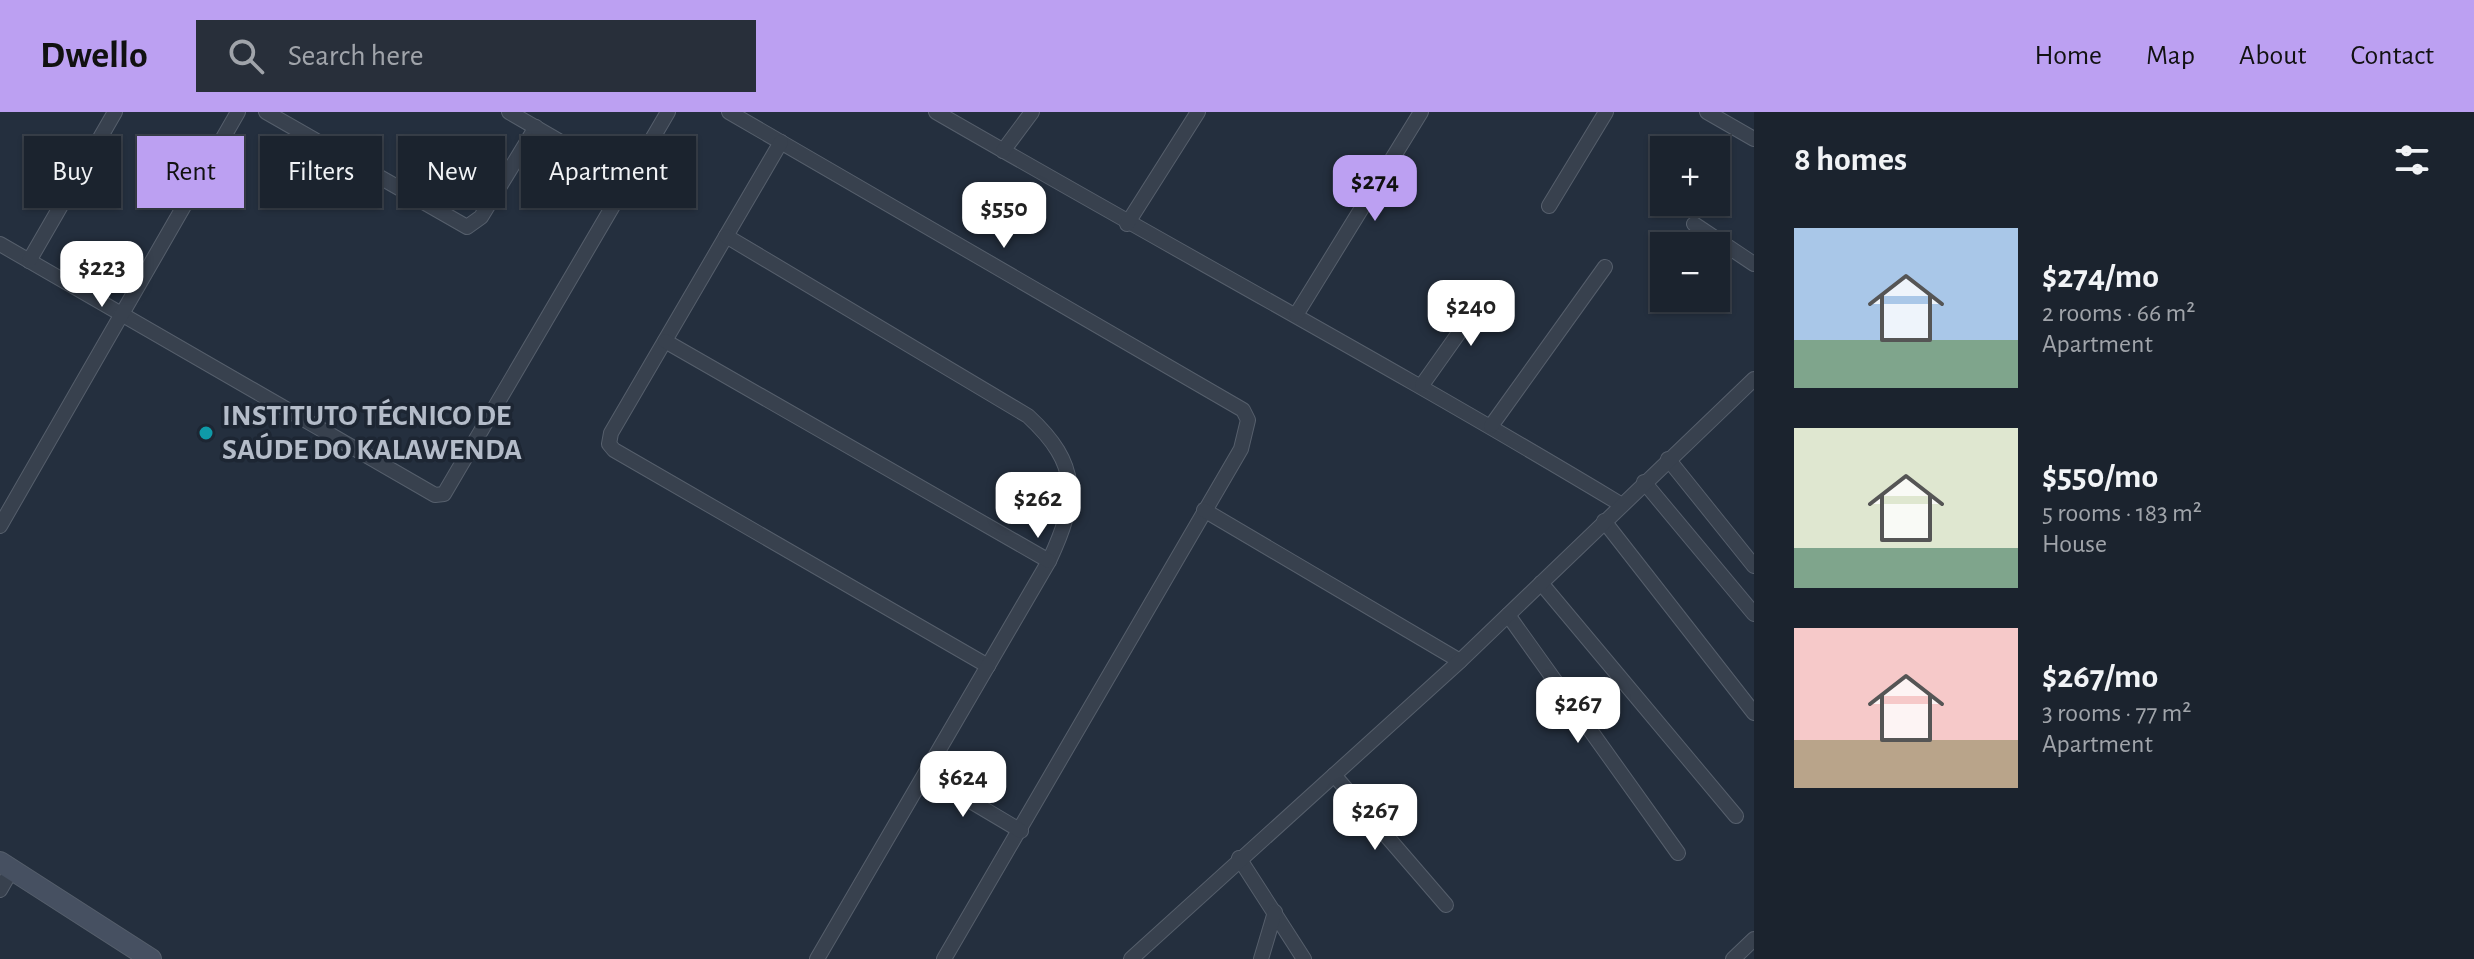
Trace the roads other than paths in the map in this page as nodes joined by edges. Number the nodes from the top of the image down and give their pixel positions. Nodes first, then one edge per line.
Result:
1 (115, 112) edge
2 (238, 112) edge
3 (266, 112) edge
4 (509, 112) edge
5 (668, 112) edge
6 (729, 112) edge
7 (936, 112) edge
8 (1032, 112) edge
9 (1198, 112) edge
10 (1421, 112) edge
11 (1606, 112) edge
12 (1707, 112) edge
13 (536, 127) junction
14 (551, 136) edge
15 (654, 136) edge
16 (1754, 139) edge
17 (781, 142) junction
18 (1003, 151) junction
19 (1549, 206) dead end
20 (612, 208) edge
21 (1127, 224) junction
22 (1694, 224) dead end
23 (726, 236) junction
24 (0, 244) edge
25 (29, 261) junction
26 (1754, 264) edge
27 (1605, 267) dead end
28 (1490, 289) dead end
29 (121, 314) junction
30 (1296, 315) junction
31 (665, 341) junction
32 (1754, 379) edge
33 (1422, 385) junction
34 (1491, 426) junction
35 (1668, 459) junction
36 (1644, 482) junction
37 (1622, 505) junction
38 (1204, 510) junction
39 (1604, 521) junction
40 (0, 526) edge
41 (1049, 561) junction
42 (1754, 566) edge
43 (1541, 583) junction
44 (1754, 614) edge
45 (1508, 615) junction
46 (1460, 661) junction
47 (988, 666) junction
48 (1754, 713) edge
49 (925, 774) junction
50 (1334, 775) junction
51 (1736, 816) dead end
52 (1021, 831) junction
53 (1678, 853) dead end
54 (1239, 858) junction
55 (6, 865) edge
56 (0, 890) edge
57 (1446, 905) dead end
58 (1275, 912) junction
59 (1754, 939) edge
60 (149, 958) edge
61 (817, 959) edge
62 (944, 959) edge
63 (1131, 959) edge
64 (1261, 959) edge
65 (1304, 959) edge
66 (1733, 959) edge

1 - 25 street
2 - 29 street
3 - 13 street
4 - 13 street
5 - 15 street
6 - 17 street
7 - 18 street
8 - 18 street
9 - 21 street
10 - 30 street
11 - 19 street
12 - 16 street
13 - 14 street
17 - 23 street
17 - 38 street
18 - 21 street
20 - 29 street
21 - 30 street
22 - 26 street
23 - 31 street
23 - 41 street
24 - 25 street
25 - 29 street
27 - 34 street
28 - 33 street
29 - 40 street
30 - 33 street
31 - 41 street
31 - 47 street
32 - 35 street
33 - 34 street
34 - 37 street
35 - 36 street
35 - 42 street
36 - 37 street
36 - 44 street
37 - 39 street
38 - 46 street
38 - 52 street
39 - 43 street
39 - 48 street
41 - 47 street
43 - 45 street
43 - 51 street
45 - 46 street
45 - 53 street
46 - 50 street
47 - 49 street
49 - 52 street
49 - 61 street
50 - 54 street
50 - 57 street
52 - 62 street
54 - 58 street
54 - 63 street
55 - 56 street
55 - 60 street
58 - 64 street
58 - 65 street
59 - 66 street

